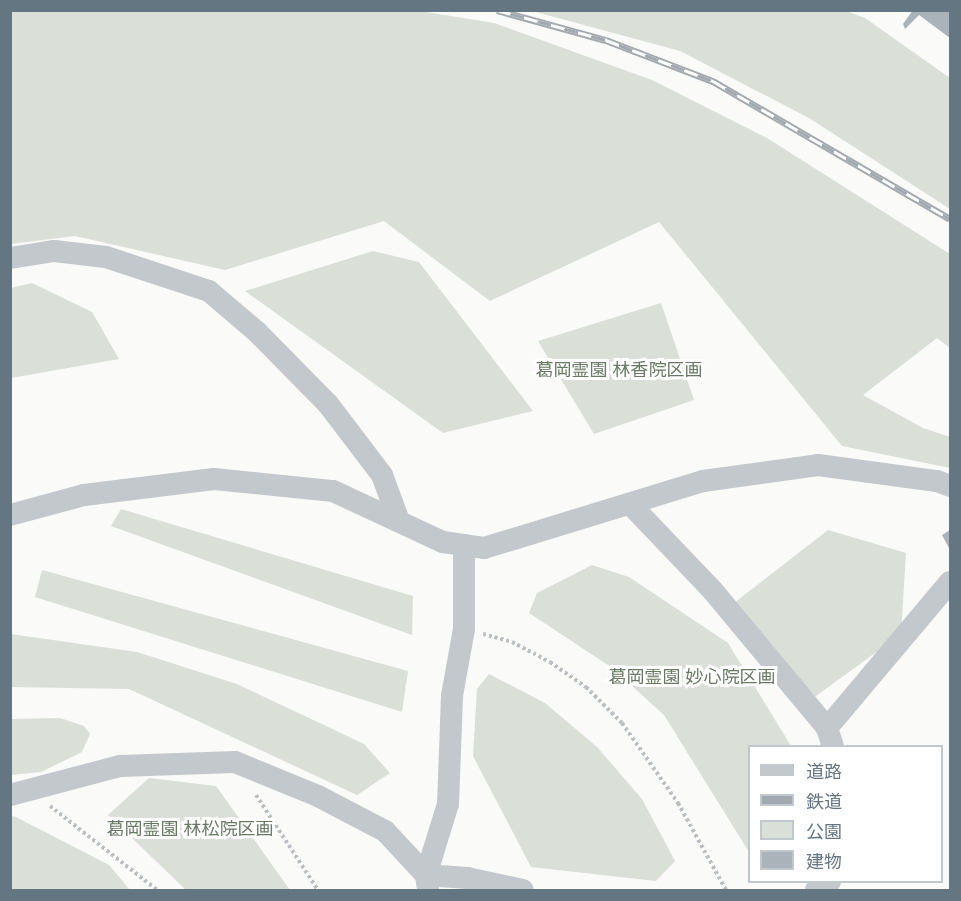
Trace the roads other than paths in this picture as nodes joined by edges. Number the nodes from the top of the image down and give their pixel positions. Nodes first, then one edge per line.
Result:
1 (10, 258) edge
2 (951, 486) edge
3 (630, 504) junction
4 (10, 516) edge
5 (399, 521) junction
6 (464, 545) junction
7 (951, 582) edge
8 (830, 737) edge
9 (19, 792) edge
10 (427, 883) edge
11 (523, 891) edge

1 - 5 street
2 - 3 street
3 - 6 street
3 - 8 street
4 - 5 street
5 - 6 street
6 - 10 street
7 - 8 street
9 - 10 street
10 - 11 street

